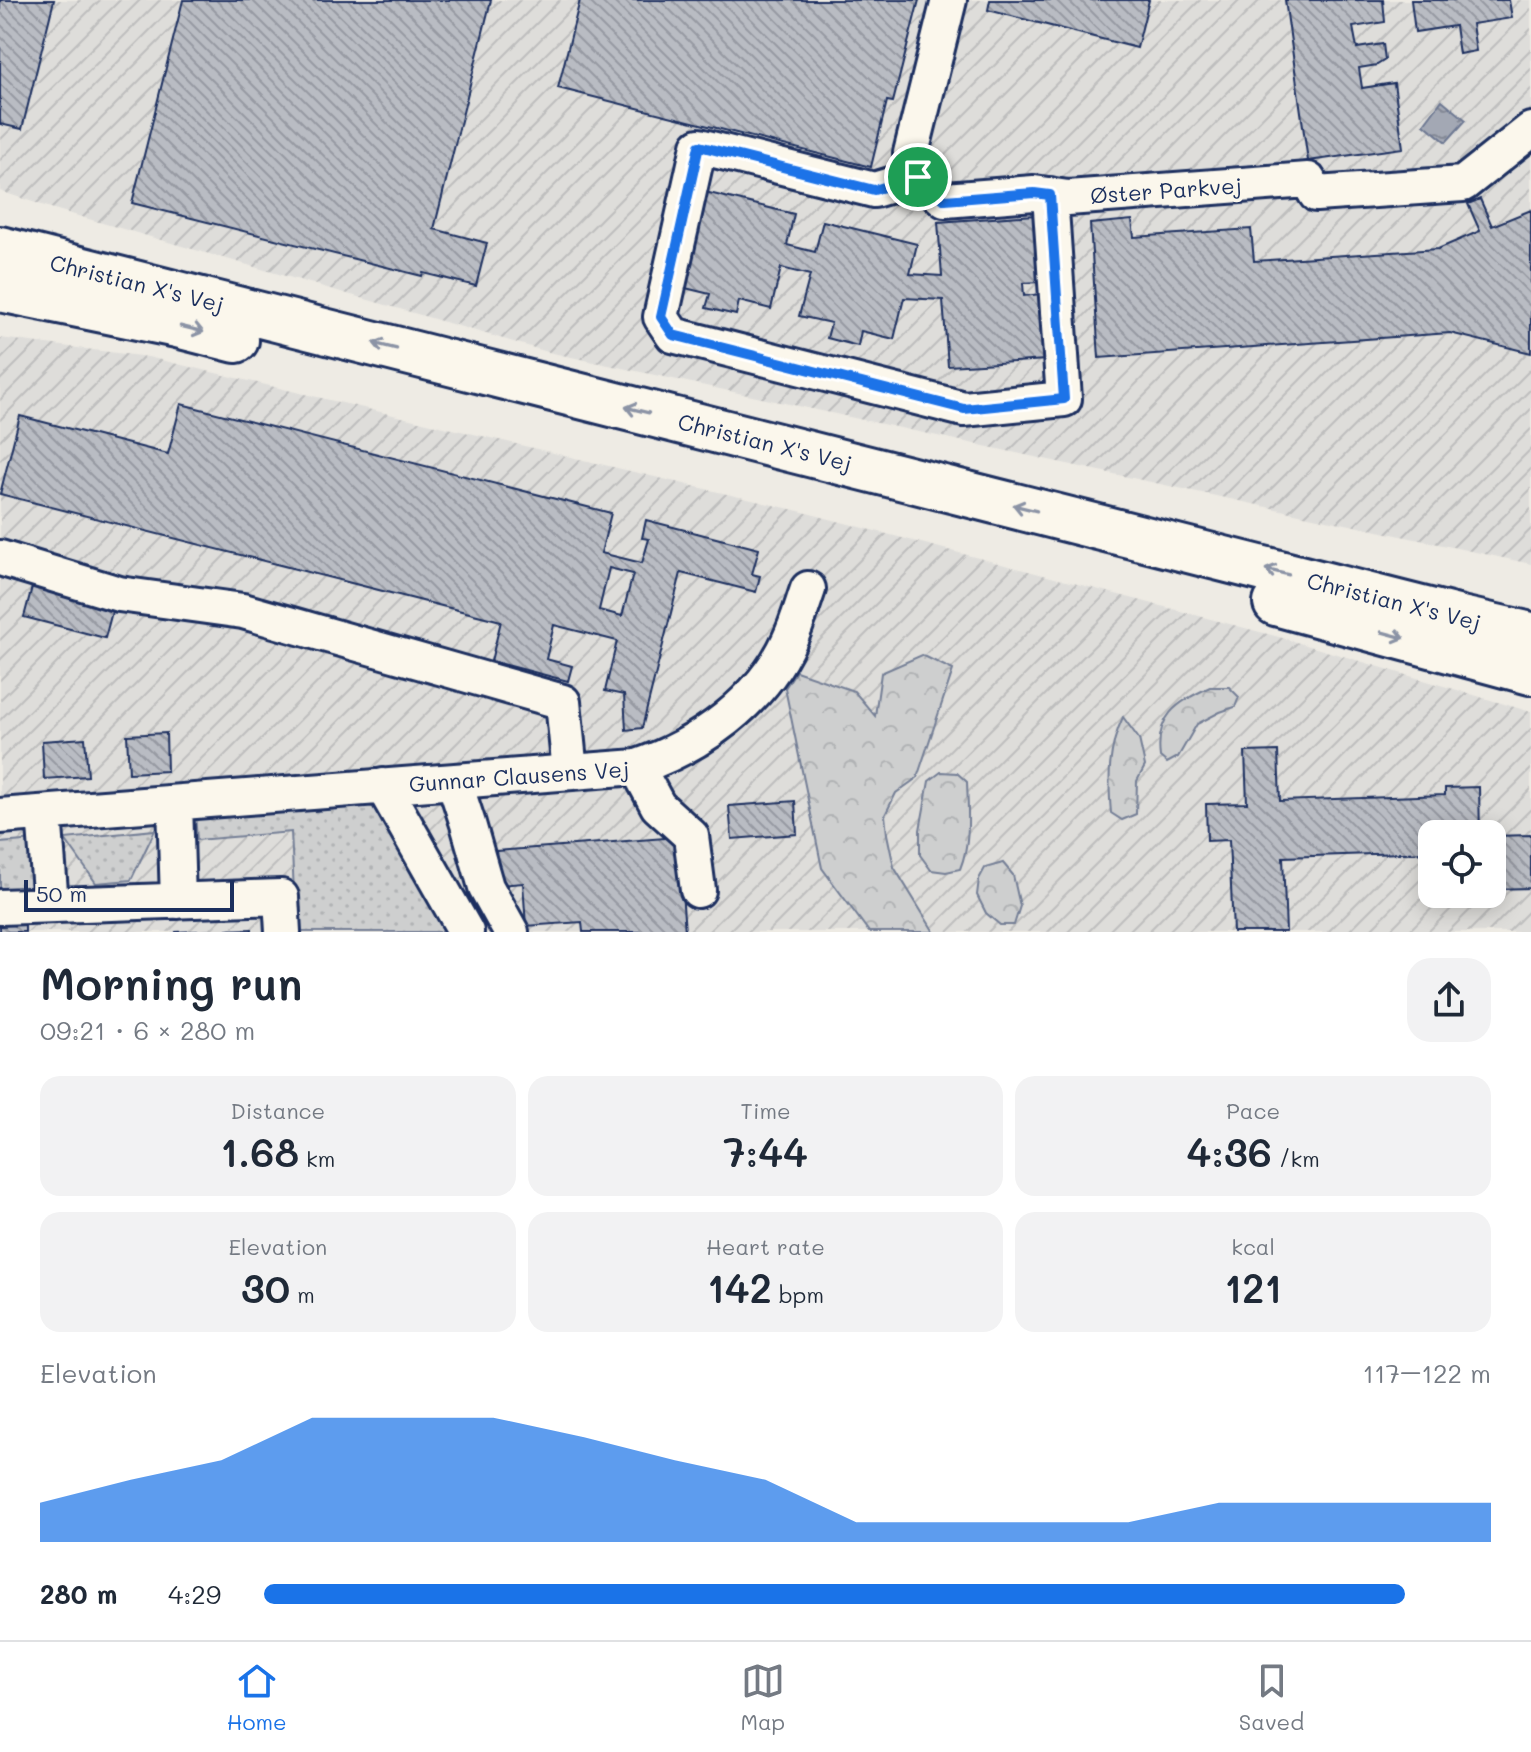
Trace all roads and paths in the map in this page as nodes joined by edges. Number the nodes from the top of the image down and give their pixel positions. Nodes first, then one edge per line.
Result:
1 (949, 0) edge
2 (1531, 130) edge
3 (918, 177) junction
4 (1050, 195) junction
5 (0, 249) edge
6 (0, 262) edge
7 (0, 289) edge
8 (183, 295) junction
9 (0, 558) edge
10 (808, 589) dead end
11 (1531, 635) edge
12 (1531, 672) edge
13 (637, 767) junction
14 (570, 772) junction
15 (454, 781) junction
16 (383, 786) junction
17 (175, 803) junction
18 (44, 813) junction
19 (0, 816) edge
20 (698, 890) dead end
21 (178, 901) junction
22 (51, 905) junction
23 (0, 907) edge
24 (283, 932) edge
25 (466, 932) edge
26 (511, 932) edge

1 - 3 street
2 - 4 street, Øster Parkvej
3 - 4 street, Øster Parkvej
3 - 4 street
5 - 8 main road, Christian X's Vej
6 - 8 main road
7 -> 12 main road, Christian X's Vej
11 -> 8 main road, Christian X's Vej
9 - 14 street
10 - 13 street, Gunnar Clausens Vej
13 - 14 street, Gunnar Clausens Vej
13 - 20 street
14 - 15 street, Gunnar Clausens Vej
15 - 16 street, Gunnar Clausens Vej
15 - 26 street
16 - 17 street, Gunnar Clausens Vej
16 - 25 street, Gunnar Clausens Vej
17 - 18 street, Gunnar Clausens Vej
17 - 21 street
18 - 19 street, Gunnar Clausens Vej
18 - 22 street
21 - 22 street
21 - 24 street
22 - 23 street

